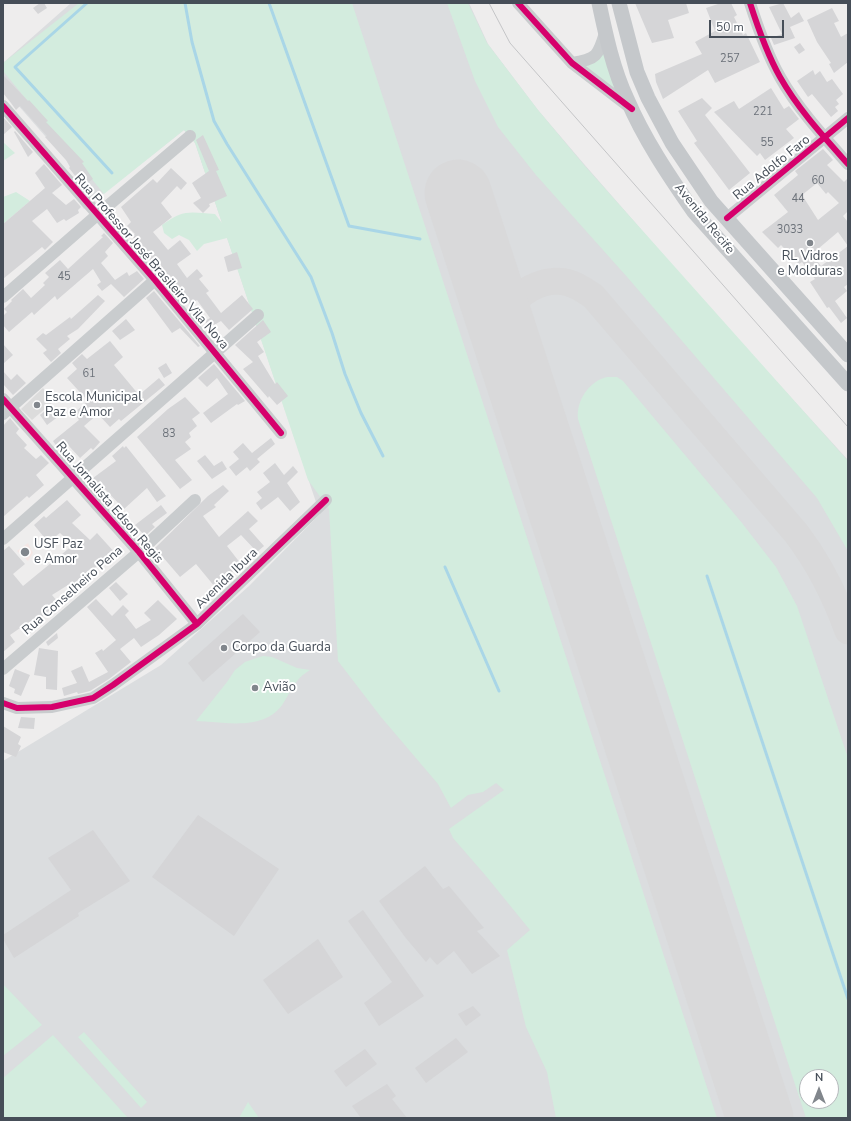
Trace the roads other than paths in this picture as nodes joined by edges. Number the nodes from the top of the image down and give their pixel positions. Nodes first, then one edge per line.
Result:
1 (518, 3) edge
2 (599, 3) edge
3 (619, 3) edge
4 (750, 3) edge
5 (605, 33) junction
6 (572, 63) junction
7 (3, 106) edge
8 (632, 109) junction
9 (848, 118) edge
10 (190, 136) dead end
11 (825, 138) junction
12 (848, 164) edge
13 (97, 215) junction
14 (727, 218) junction
15 (155, 280) junction
16 (3, 297) edge
17 (258, 315) dead end
18 (216, 353) junction
19 (848, 355) edge
20 (848, 384) edge
21 (5, 407) edge
22 (281, 433) dead end
23 (73, 478) junction
24 (195, 500) dead end
25 (326, 500) dead end
26 (3, 539) edge
27 (139, 552) junction
28 (197, 624) junction
29 (3, 669) edge
30 (3, 703) edge

1 - 6 street
2 - 5 main road, Avenida Recife
3 - 14 main road, Avenida Recife
4 - 11 street
5 - 6 street
5 - 8 main road, Avenida Recife
6 - 8 street
7 - 13 street, Rua Professor José Brasileiro Vila Nova
8 - 20 main road, Avenida Recife
9 - 11 street, Rua Adolfo Faro
10 - 13 street
11 - 12 street
11 - 14 street, Rua Adolfo Faro
13 - 15 street, Rua Professor José Brasileiro Vila Nova
13 - 16 street
14 - 19 main road, Avenida Recife
15 - 18 street, Rua Professor José Brasileiro Vila Nova
15 - 21 street
17 - 18 street
18 - 22 street, Rua Professor José Brasileiro Vila Nova
18 - 23 street
21 - 23 street, Rua Jornalista Edson Regis
23 - 26 street
23 - 27 street, Rua Jornalista Edson Regis
24 - 27 street, Rua Conselheiro Pena
25 - 28 street, Avenida Ibura
27 - 28 street, Rua Jornalista Edson Regis
27 - 29 street, Rua Conselheiro Pena
28 - 30 street, Avenida Ibura

